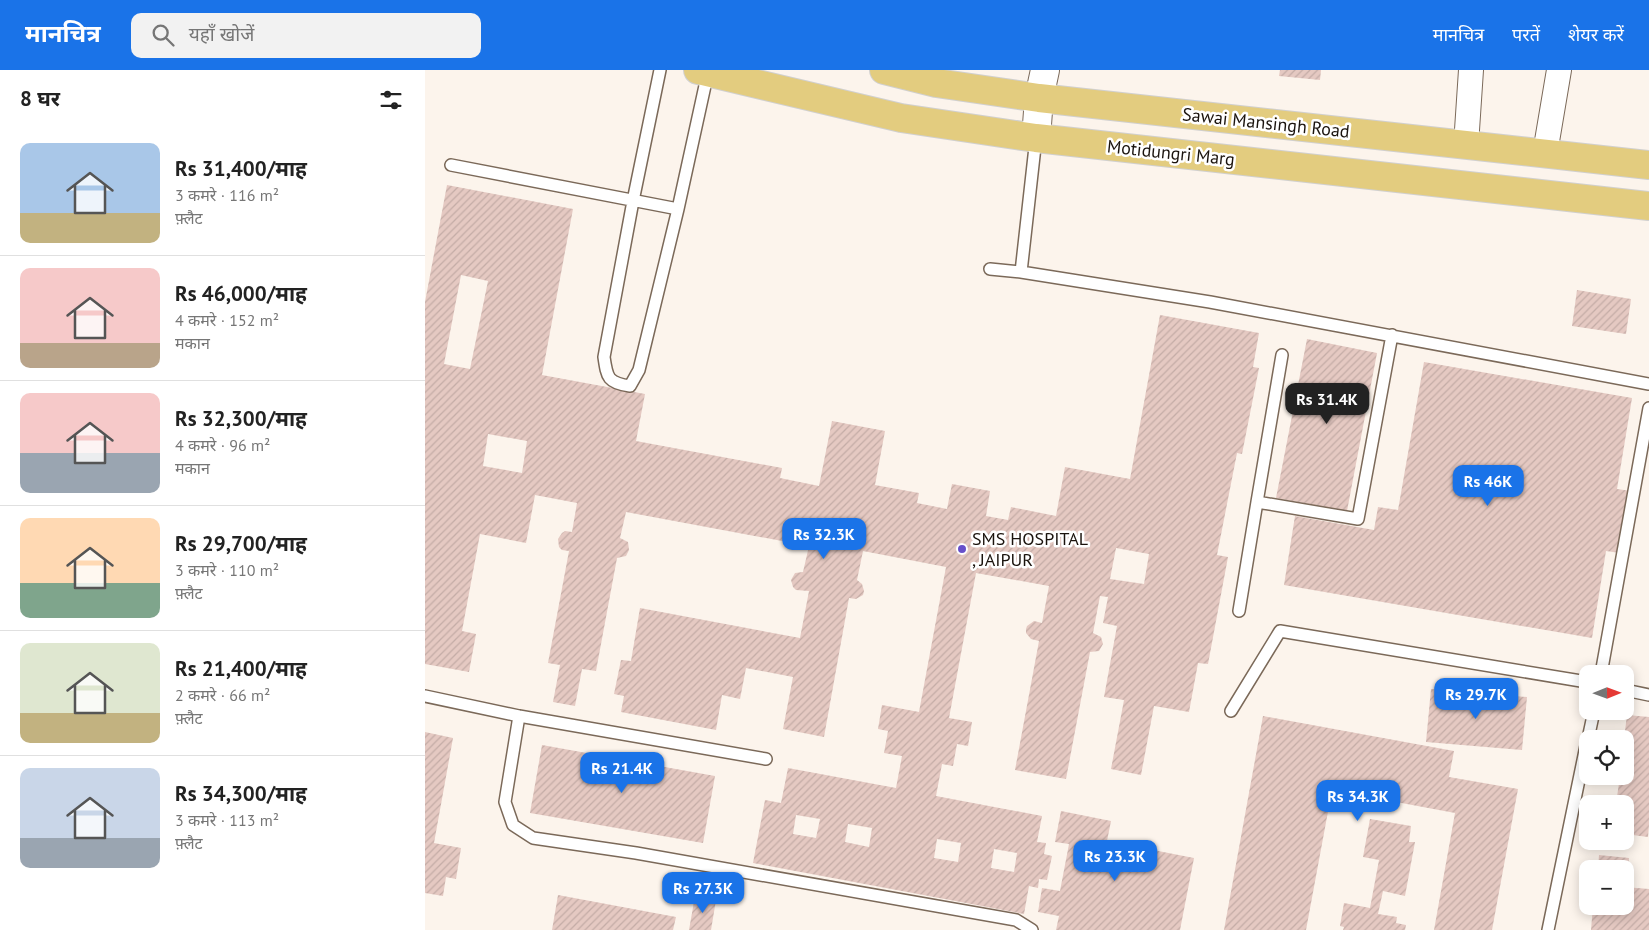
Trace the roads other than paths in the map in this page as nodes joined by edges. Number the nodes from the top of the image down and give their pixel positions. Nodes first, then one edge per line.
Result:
1 (660, 70) edge
2 (884, 70) edge
3 (1045, 70) edge
4 (1471, 70) edge
5 (1559, 70) edge
6 (703, 71) edge
7 (1039, 98) junction
8 (1036, 138) junction
9 (1466, 144) junction
10 (1545, 153) junction
11 (1649, 164) edge
12 (451, 165) dead end
13 (633, 201) junction
14 (1649, 206) edge
15 (678, 209) junction
16 (990, 269) dead end
17 (1021, 272) junction
18 (1392, 335) junction
19 (1282, 355) dead end
20 (1649, 384) edge
21 (1649, 408) edge
22 (1257, 502) junction
23 (1239, 611) dead end
24 (1603, 665) edge
25 (1579, 681) edge
26 (1634, 692) edge
27 (1649, 695) edge
28 (425, 696) edge
29 (1231, 711) dead end
30 (519, 716) junction
31 (766, 759) dead end
32 (1579, 783) edge
33 (1032, 930) edge
34 (1548, 930) edge

1 - 13 lane
2 - 7 main road, Sawai Mansingh Road
3 - 7 street
4 - 9 street
5 - 10 street
6 - 8 main road, Motidungri Marg
6 - 15 lane
7 - 8 street
7 - 9 main road, Sawai Mansingh Road
8 - 14 main road, Motidungri Marg
8 - 17 lane
9 - 10 main road, Sawai Mansingh Road
10 - 11 main road, Sawai Mansingh Road
12 - 13 lane
13 - 15 lane
13 - 15 lane
16 - 17 lane
17 - 18 lane
18 - 20 lane
18 - 22 lane
19 - 22 lane
21 - 24 lane
22 - 23 lane
25 - 29 lane
26 - 27 lane
28 - 30 lane
30 - 31 lane
30 - 33 lane
32 - 34 lane

